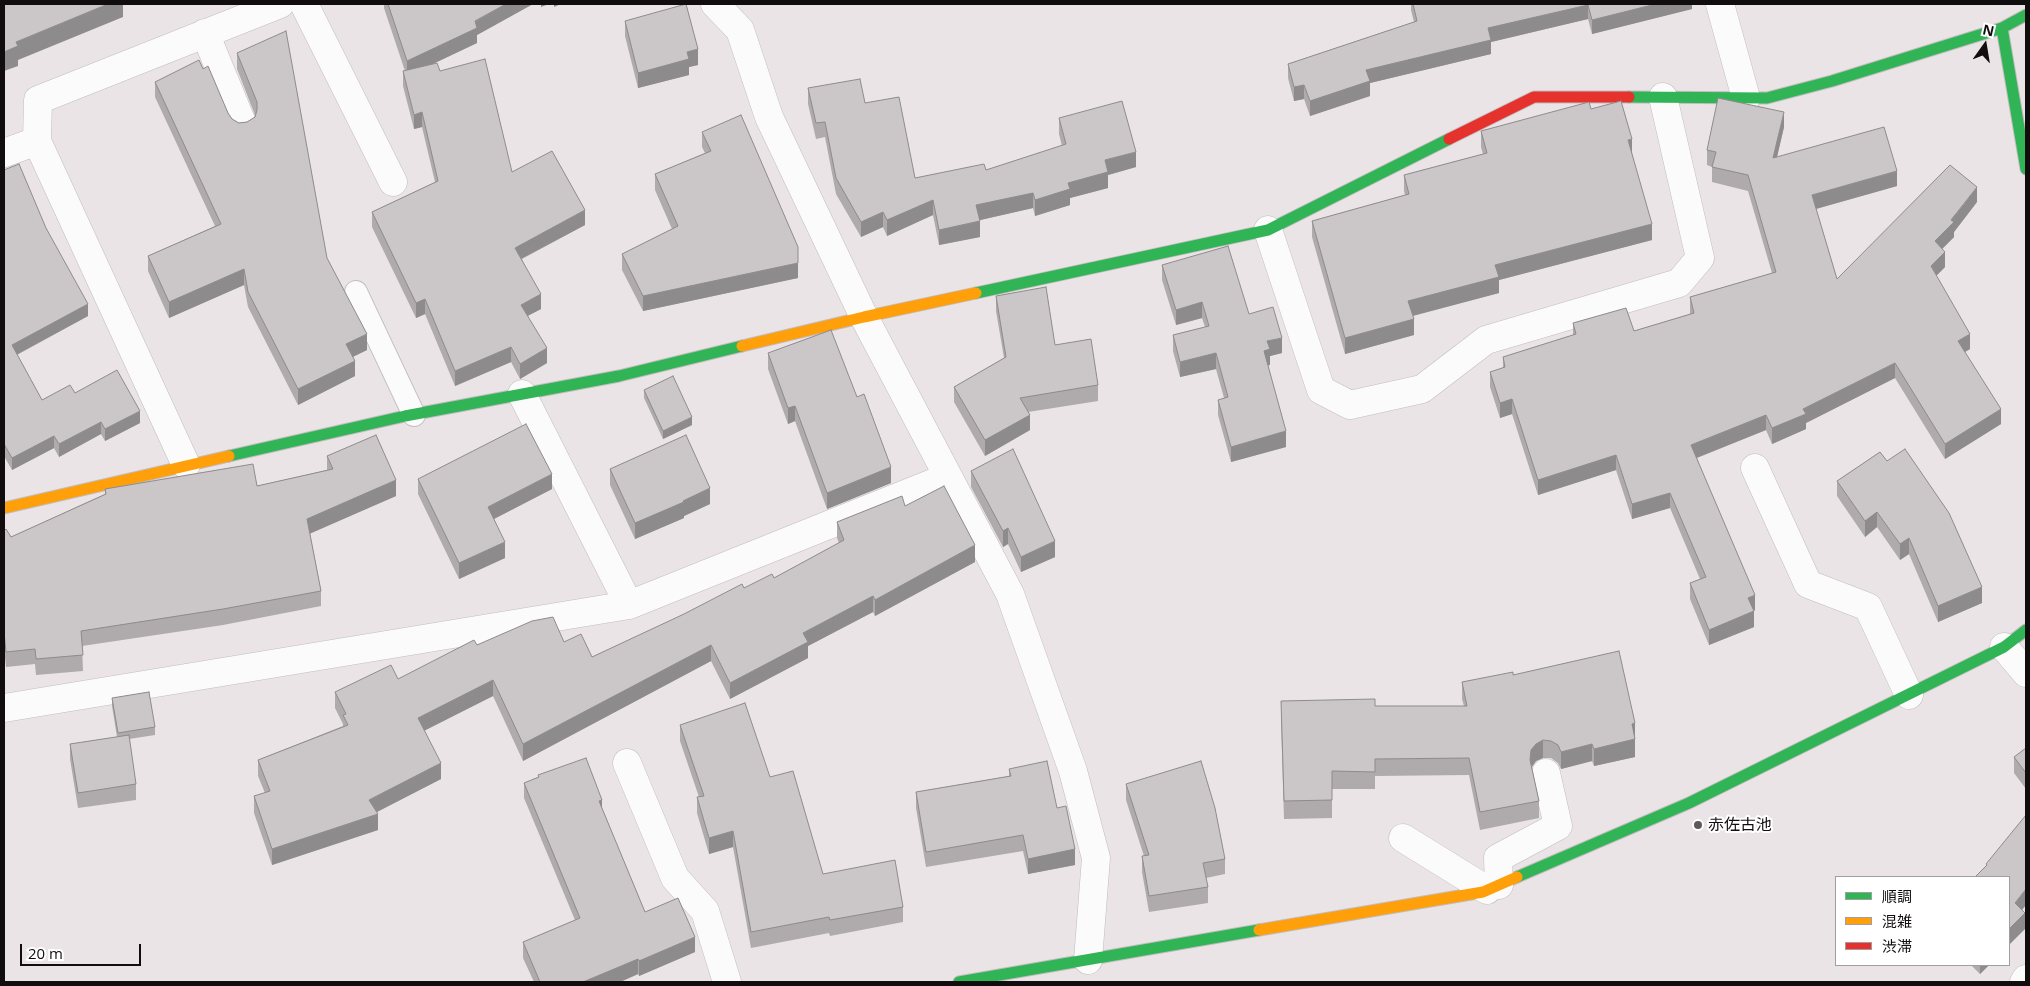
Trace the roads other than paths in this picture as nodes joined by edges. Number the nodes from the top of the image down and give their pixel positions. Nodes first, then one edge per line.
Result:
1 (280, 4) edge
2 (304, 4) edge
3 (714, 4) edge
4 (1720, 4) edge
5 (2026, 15) edge
6 (2002, 28) junction
7 (205, 33) junction
8 (1663, 97) junction
9 (1746, 98) junction
10 (242, 124) edge
11 (37, 141) junction
12 (4, 153) edge
13 (2026, 169) edge
14 (393, 182) dead end
15 (1268, 230) junction
16 (356, 292) dead end
17 (864, 316) junction
18 (522, 394) junction
19 (414, 415) junction
20 (186, 465) junction
21 (1755, 468) dead end
22 (948, 477) junction
23 (4, 508) edge
24 (629, 605) junction
25 (2026, 630) edge
26 (2004, 647) junction
27 (2026, 673) edge
28 (1909, 695) junction
29 (4, 708) edge
30 (627, 763) dead end
31 (1546, 772) dead end
32 (1403, 838) dead end
33 (1493, 888) junction
34 (1088, 960) junction
35 (726, 982) edge
36 (959, 982) edge

1 - 7 street
2 - 14 street
3 - 17 street
4 - 9 street
5 - 6 street
6 - 9 street
6 - 13 street
7 - 10 street
7 - 11 street
8 - 9 street
8 - 15 street
8 - 15 street
11 - 12 street
11 - 20 street
15 - 17 street
16 - 19 lane
17 - 18 street
17 - 22 street
18 - 19 street
18 - 24 street
19 - 20 street
20 - 23 street
21 - 28 street
22 - 24 street
22 - 34 street
24 - 29 street
25 - 26 street
26 - 27 street
26 - 28 street
28 - 33 street
30 - 35 street
31 - 33 street
32 - 33 street
33 - 34 street
34 - 36 street

